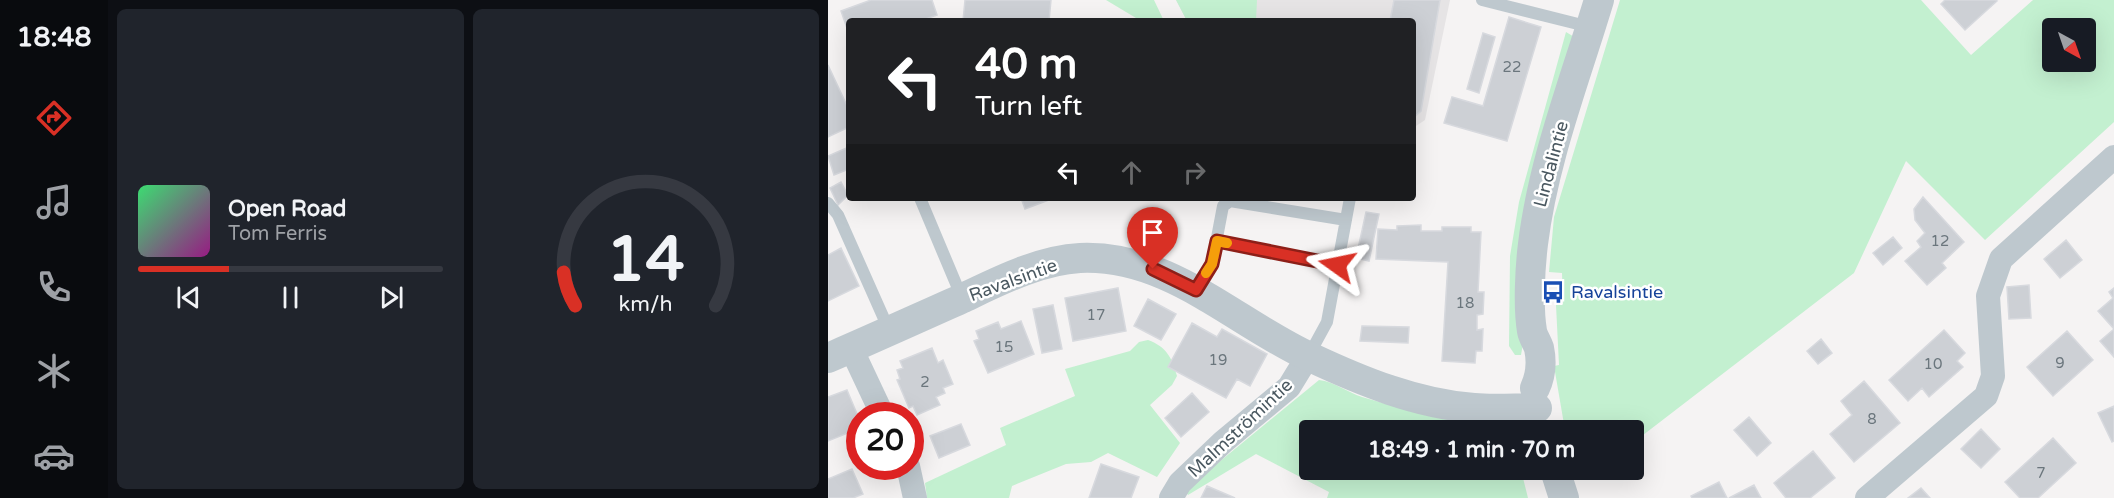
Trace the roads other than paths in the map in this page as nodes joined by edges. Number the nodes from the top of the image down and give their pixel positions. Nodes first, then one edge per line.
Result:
1 (1482, 0) edge
2 (1595, 13) edge
3 (2114, 157) edge
4 (921, 201) edge
5 (1349, 201) edge
6 (828, 203) edge
7 (833, 217) edge
8 (1346, 220) junction
9 (1217, 241) junction
10 (1337, 265) junction
11 (1196, 290) junction
12 (963, 298) junction
13 (889, 331) junction
14 (839, 353) edge
15 (1308, 356) junction
16 (873, 402) edge
17 (1539, 409) edge
18 (911, 480) edge
19 (1558, 480) edge
20 (915, 498) edge
21 (1171, 498) edge
22 (1564, 498) edge
23 (1867, 498) edge

1 - 2 lane
2 - 17 street, Lindalintie
3 - 23 street
4 - 12 lane
5 - 8 lane
6 - 7 lane
7 - 13 lane
8 - 9 lane
8 - 10 lane
9 - 10 lane
9 - 11 lane
10 - 15 lane
11 - 12 street, Ravalsintie
11 - 15 street, Ravalsintie
12 - 13 street, Ravalsintie
13 - 14 street, Ravalsintie
14 - 16 street
15 - 17 street, Ravalsintie
15 - 21 street, Malmströmintie
18 - 20 street
19 - 22 street

